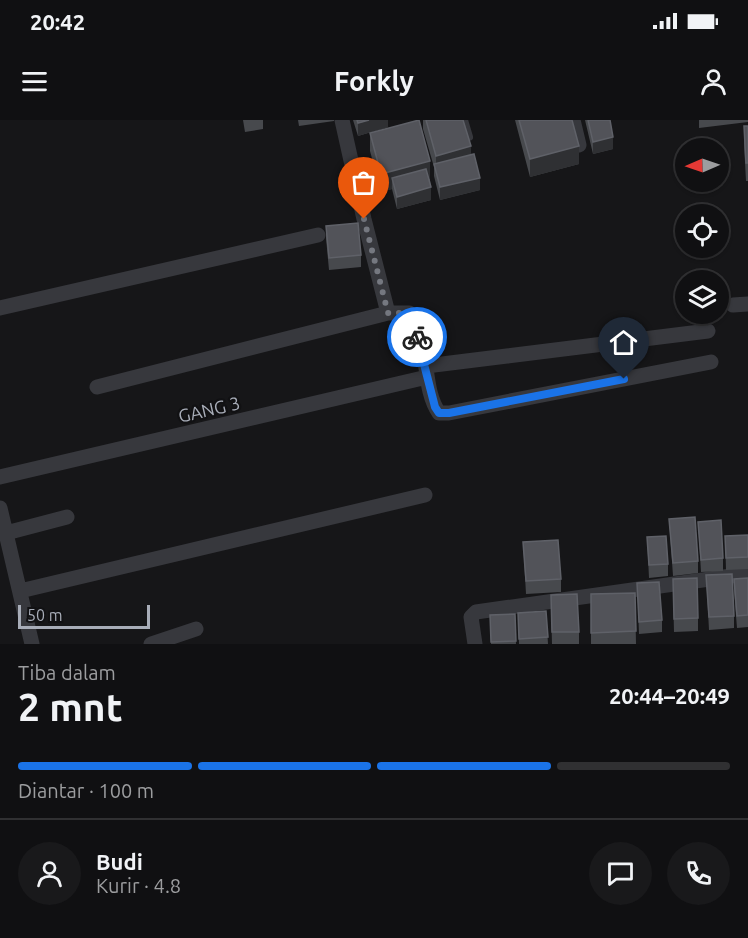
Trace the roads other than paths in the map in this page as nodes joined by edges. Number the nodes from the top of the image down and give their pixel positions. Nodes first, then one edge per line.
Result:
1 (342, 120) edge
2 (464, 120) edge
3 (573, 120) edge
4 (469, 137) edge
5 (579, 145) edge
6 (318, 235) dead end
7 (0, 308) edge
8 (388, 313) junction
9 (708, 331) dead end
10 (711, 362) dead end
11 (426, 372) junction
12 (97, 387) dead end
13 (0, 477) edge
14 (425, 495) dead end
15 (0, 508) edge
16 (67, 517) dead end
17 (6, 533) junction
18 (745, 574) dead end
19 (20, 591) junction
20 (196, 629) dead end
21 (32, 644) edge
22 (151, 644) edge
23 (475, 644) edge

1 - 8 street
2 - 4 lane
3 - 5 street
6 - 7 street
8 - 11 street
8 - 12 street
9 - 11 street, GANG 3
10 - 11 street
11 - 13 street, GANG 3
14 - 19 street
15 - 17 street
16 - 17 street
17 - 19 street
18 - 23 street
19 - 21 street
20 - 22 street

